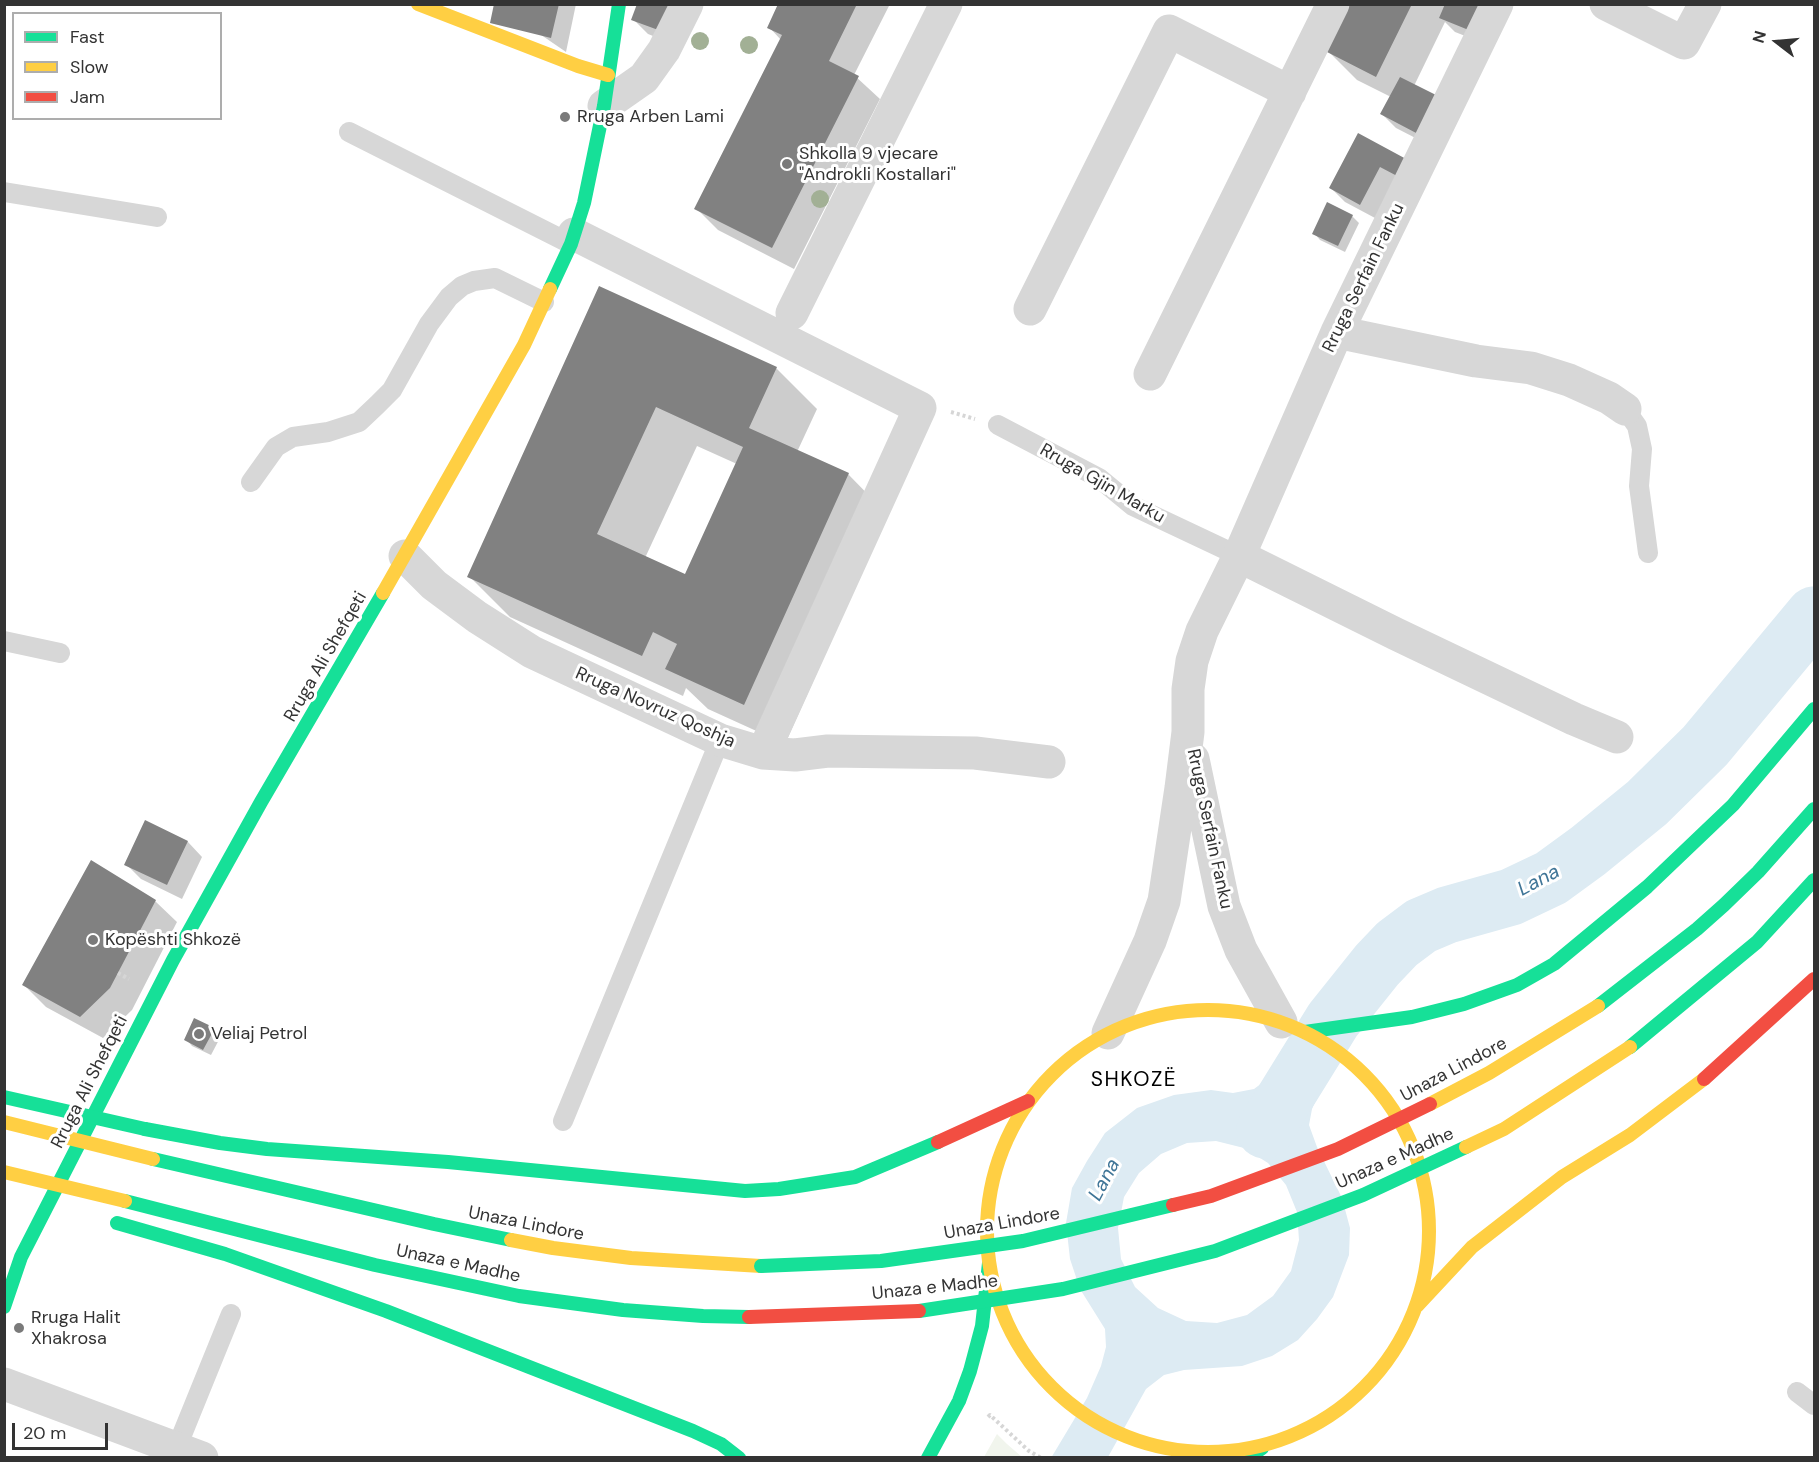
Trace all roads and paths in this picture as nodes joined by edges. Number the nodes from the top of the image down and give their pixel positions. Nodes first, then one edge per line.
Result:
1 (418, 4) edge
2 (619, 4) edge
3 (687, 4) edge
4 (946, 4) edge
5 (1333, 4) edge
6 (1497, 4) edge
7 (1606, 4) edge
8 (1705, 4) edge
9 (606, 91) junction
10 (1290, 92) junction
11 (349, 132) dead end
12 (4, 192) edge
13 (157, 217) dead end
14 (572, 239) junction
15 (544, 302) junction
16 (1030, 309) dead end
17 (792, 313) dead end
18 (1336, 332) junction
19 (1150, 374) dead end
20 (920, 408) junction
21 (1625, 409) joint
22 (998, 425) joint
23 (251, 482) dead end
24 (1648, 553) dead end
25 (405, 556) junction
26 (1239, 556) junction
27 (4, 641) edge
28 (60, 653) dead end
29 (1815, 709) edge
30 (1188, 732) junction
31 (1617, 737) dead end
32 (720, 740) junction
33 (763, 753) junction
34 (1048, 762) dead end
35 (1815, 809) edge
36 (1815, 880) edge
37 (118, 973) dead end
38 (129, 979) dead end
39 (1815, 979) edge
40 (1293, 1027) junction
41 (1108, 1033) junction
42 (4, 1097) edge
43 (1028, 1101) junction
44 (563, 1121) dead end
45 (4, 1122) edge
46 (4, 1172) edge
47 (38, 1204) dead end
48 (61, 1209) dead end
49 (112, 1222) dead end
50 (13, 1254) edge
51 (989, 1263) junction
52 (4, 1307) edge
53 (1416, 1307) junction
54 (231, 1314) dead end
55 (4, 1384) edge
56 (1797, 1392) dead end
57 (1815, 1405) edge
58 (990, 1415) dead end
59 (1262, 1448) junction
60 (189, 1452) edge
61 (739, 1458) edge
62 (928, 1458) edge
63 (1041, 1458) edge
64 (1248, 1458) edge

1 - 9 main road
2 - 9 main road, Rruga Ali Shefqeti
3 - 9 street
4 - 17 street
5 - 10 street
6 - 18 street, Rruga Serfain Fanku
7 - 8 street
9 - 14 main road, Rruga Ali Shefqeti
10 - 16 street
10 - 19 street
11 - 14 lane
12 - 13 lane
14 - 15 main road, Rruga Ali Shefqeti
14 - 20 street
15 - 23 lane
15 - 25 main road, Rruga Ali Shefqeti
18 - 21 street
18 - 26 street, Rruga Serfain Fanku
20 - 22 path
20 - 33 street
21 - 24 lane
22 - 26 lane, Rruga Gjin Marku
25 - 32 street, Rruga Novruz Qoshja
25 - 50 main road, Rruga Ali Shefqeti
26 - 30 street, Rruga Serfain Fanku
26 - 31 street
27 - 28 lane
29 - 40 main road
30 - 40 street, Rruga Serfain Fanku
30 - 41 street, Rruga Serfain Fanku
32 - 33 street, Rruga Novruz Qoshja
32 - 44 lane
33 - 34 street, Rruga Novruz Qoshja
35 - 45 main road, Unaza Lindore, bridge
36 - 46 main road, Unaza e Madhe, bridge
37 - 38 path
39 - 53 main road
40 - 41 main road
40 - 53 main road
41 - 43 main road
42 - 43 main road, bridge
43 - 51 main road
47 - 48 main road
49 - 61 main road
50 - 52 main road, Rruga Ali Shefqeti
51 - 59 main road
51 - 62 main road
53 - 59 main road
54 - 60 lane
55 - 60 street
56 - 57 lane
58 - 63 path
59 - 64 main road

